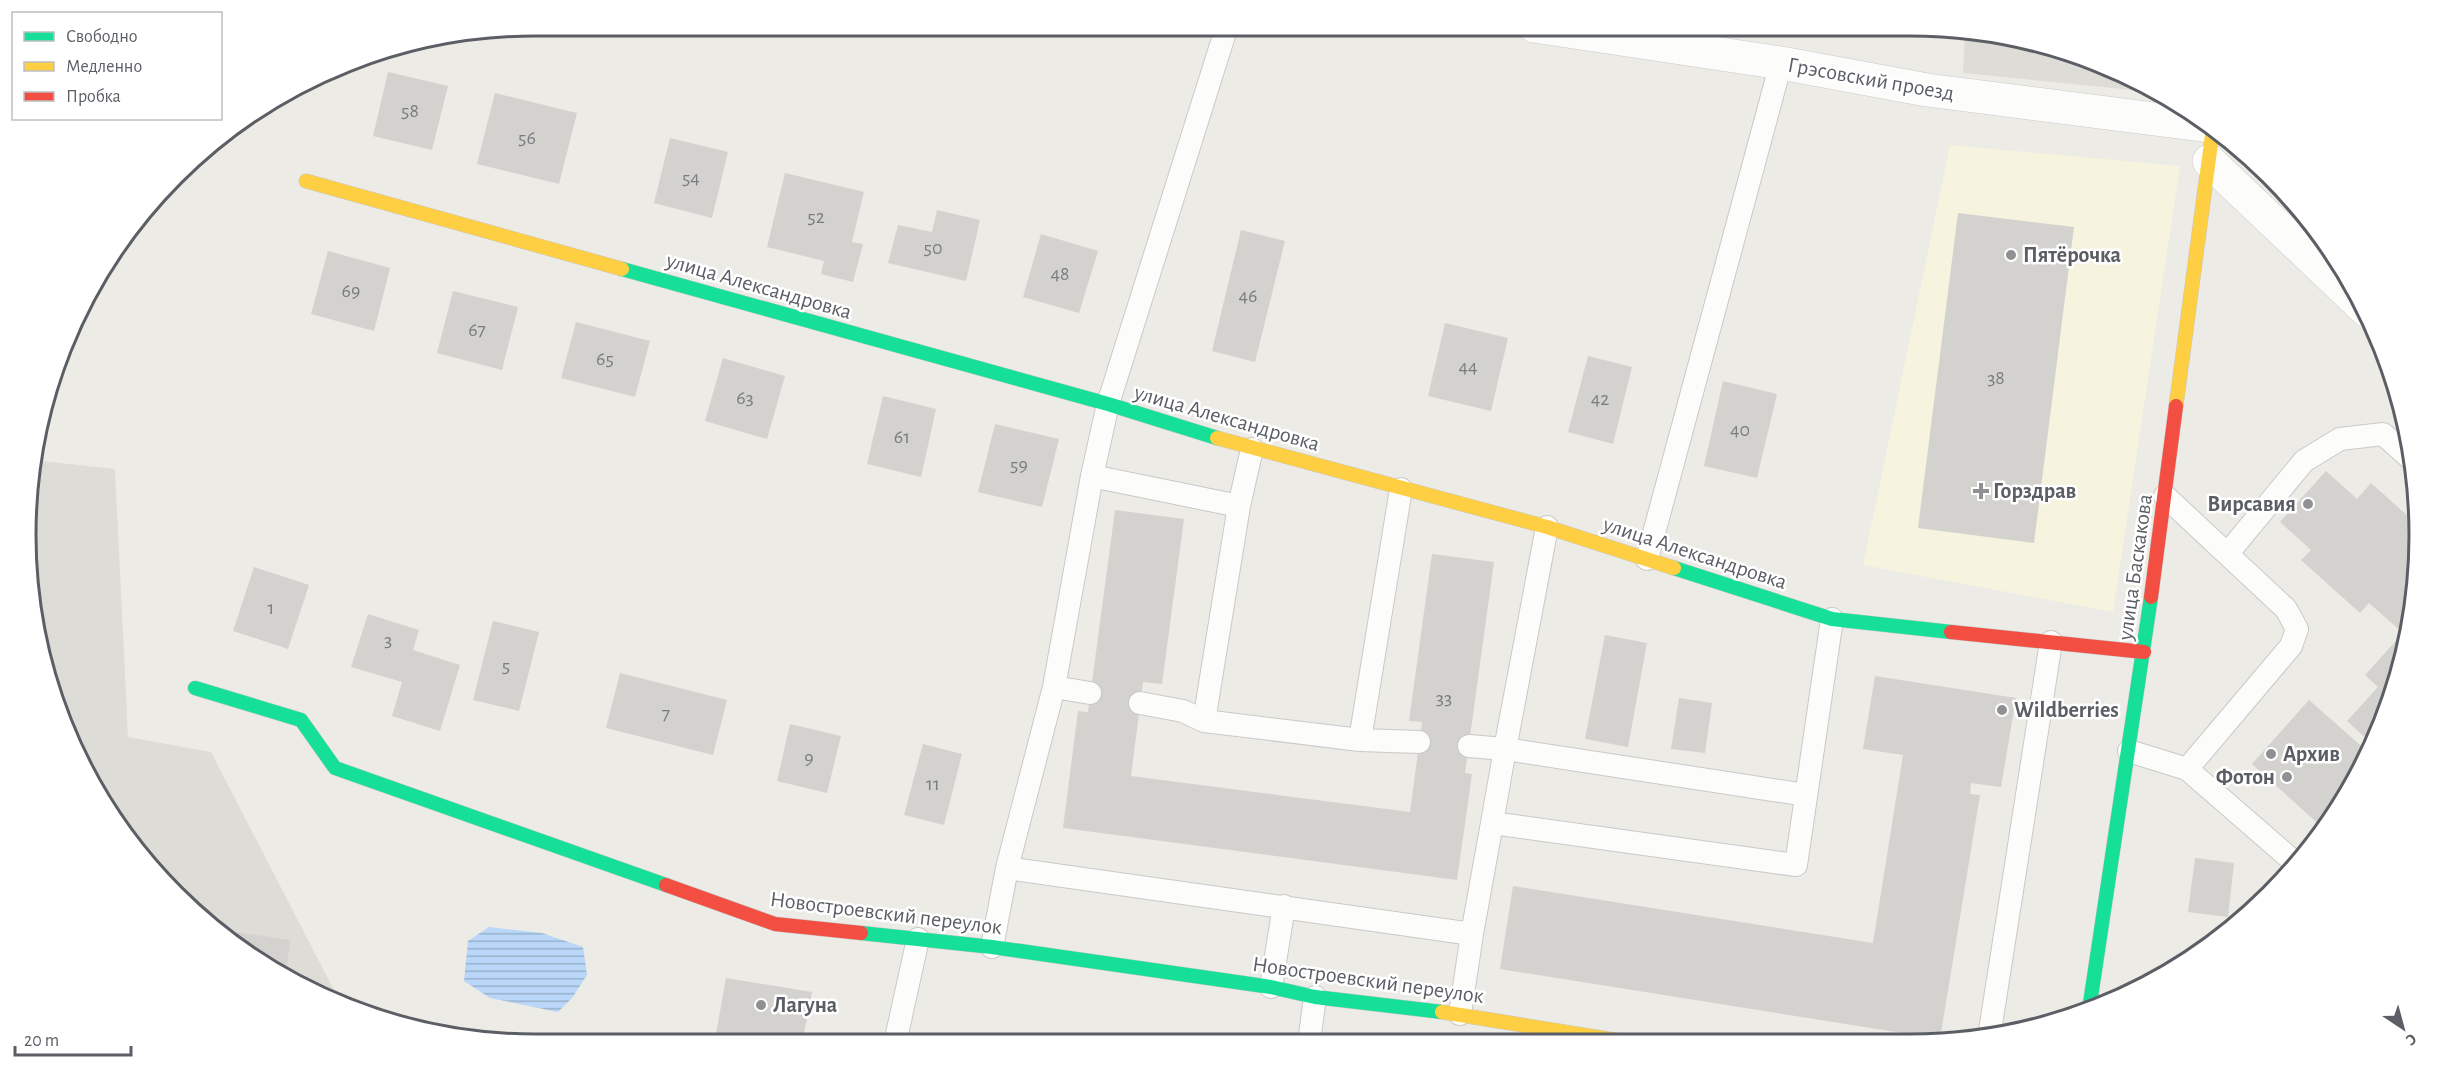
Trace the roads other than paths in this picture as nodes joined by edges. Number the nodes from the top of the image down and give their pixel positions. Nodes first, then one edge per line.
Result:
1 (1224, 36) edge
2 (1601, 36) edge
3 (1781, 63) junction
4 (2194, 125) edge
5 (2210, 136) edge
6 (2209, 161) junction
7 (306, 181) dead end
8 (2343, 287) edge
9 (1108, 405) junction
10 (1252, 449) junction
11 (2401, 450) edge
12 (1092, 476) junction
13 (1401, 489) junction
14 (2165, 496) junction
15 (1239, 506) junction
16 (1547, 527) junction
17 (2228, 553) junction
18 (1647, 559) junction
19 (1832, 619) junction
20 (2051, 642) junction
21 (2144, 652) junction
22 (1054, 687) junction
23 (195, 688) dead end
24 (1090, 693) dead end
25 (1140, 703) dead end
26 (1204, 721) junction
27 (1360, 740) junction
28 (1419, 742) dead end
29 (1469, 746) dead end
30 (1505, 749) junction
31 (2129, 751) junction
32 (2187, 769) junction
33 (1806, 795) junction
34 (1492, 823) junction
35 (2290, 858) edge
36 (1007, 868) junction
37 (1284, 906) junction
38 (1472, 934) junction
39 (918, 939) junction
40 (992, 947) junction
41 (1271, 987) junction
42 (1315, 997) junction
43 (2091, 1000) edge
44 (1460, 1014) junction
45 (1991, 1027) edge
46 (897, 1034) edge
47 (1310, 1034) edge
48 (1579, 1034) edge

1 - 9 lane
2 - 3 street, Грэсовский проезд
3 - 4 street, Грэсовский проезд
3 - 18 lane
5 - 6 street, улица Баскакова
6 - 8 street
6 - 14 street, улица Баскакова
7 - 9 street, улица Александровка
9 - 10 street, улица Александровка
9 - 12 lane
10 - 13 street, улица Александровка
10 - 15 lane
11 - 17 lane
12 - 15 lane
12 - 22 lane
13 - 16 street, улица Александровка
13 - 27 lane
14 - 17 lane
14 - 21 street, улица Баскакова
15 - 26 lane
16 - 18 street, улица Александровка
16 - 30 lane
17 - 32 lane
18 - 19 street, улица Александровка
19 - 20 street, улица Александровка
19 - 33 lane
20 - 21 street, улица Александровка
20 - 45 lane
21 - 31 street, улица Баскакова
22 - 24 lane
22 - 36 lane
23 - 39 street, Новостроевский переулок
25 - 26 lane
26 - 27 lane
27 - 28 lane
29 - 30 lane
30 - 33 lane
30 - 34 lane
31 - 32 lane
31 - 43 street, улица Баскакова
32 - 35 lane
33 - 34 lane
34 - 38 lane
36 - 37 lane
36 - 40 lane
37 - 38 lane
37 - 41 lane
38 - 44 lane
39 - 40 street, Новостроевский переулок
39 - 46 lane
40 - 41 street, Новостроевский переулок
41 - 42 street, Новостроевский переулок
42 - 44 street, Новостроевский переулок
42 - 47 lane
44 - 48 street, Новостроевский переулок

